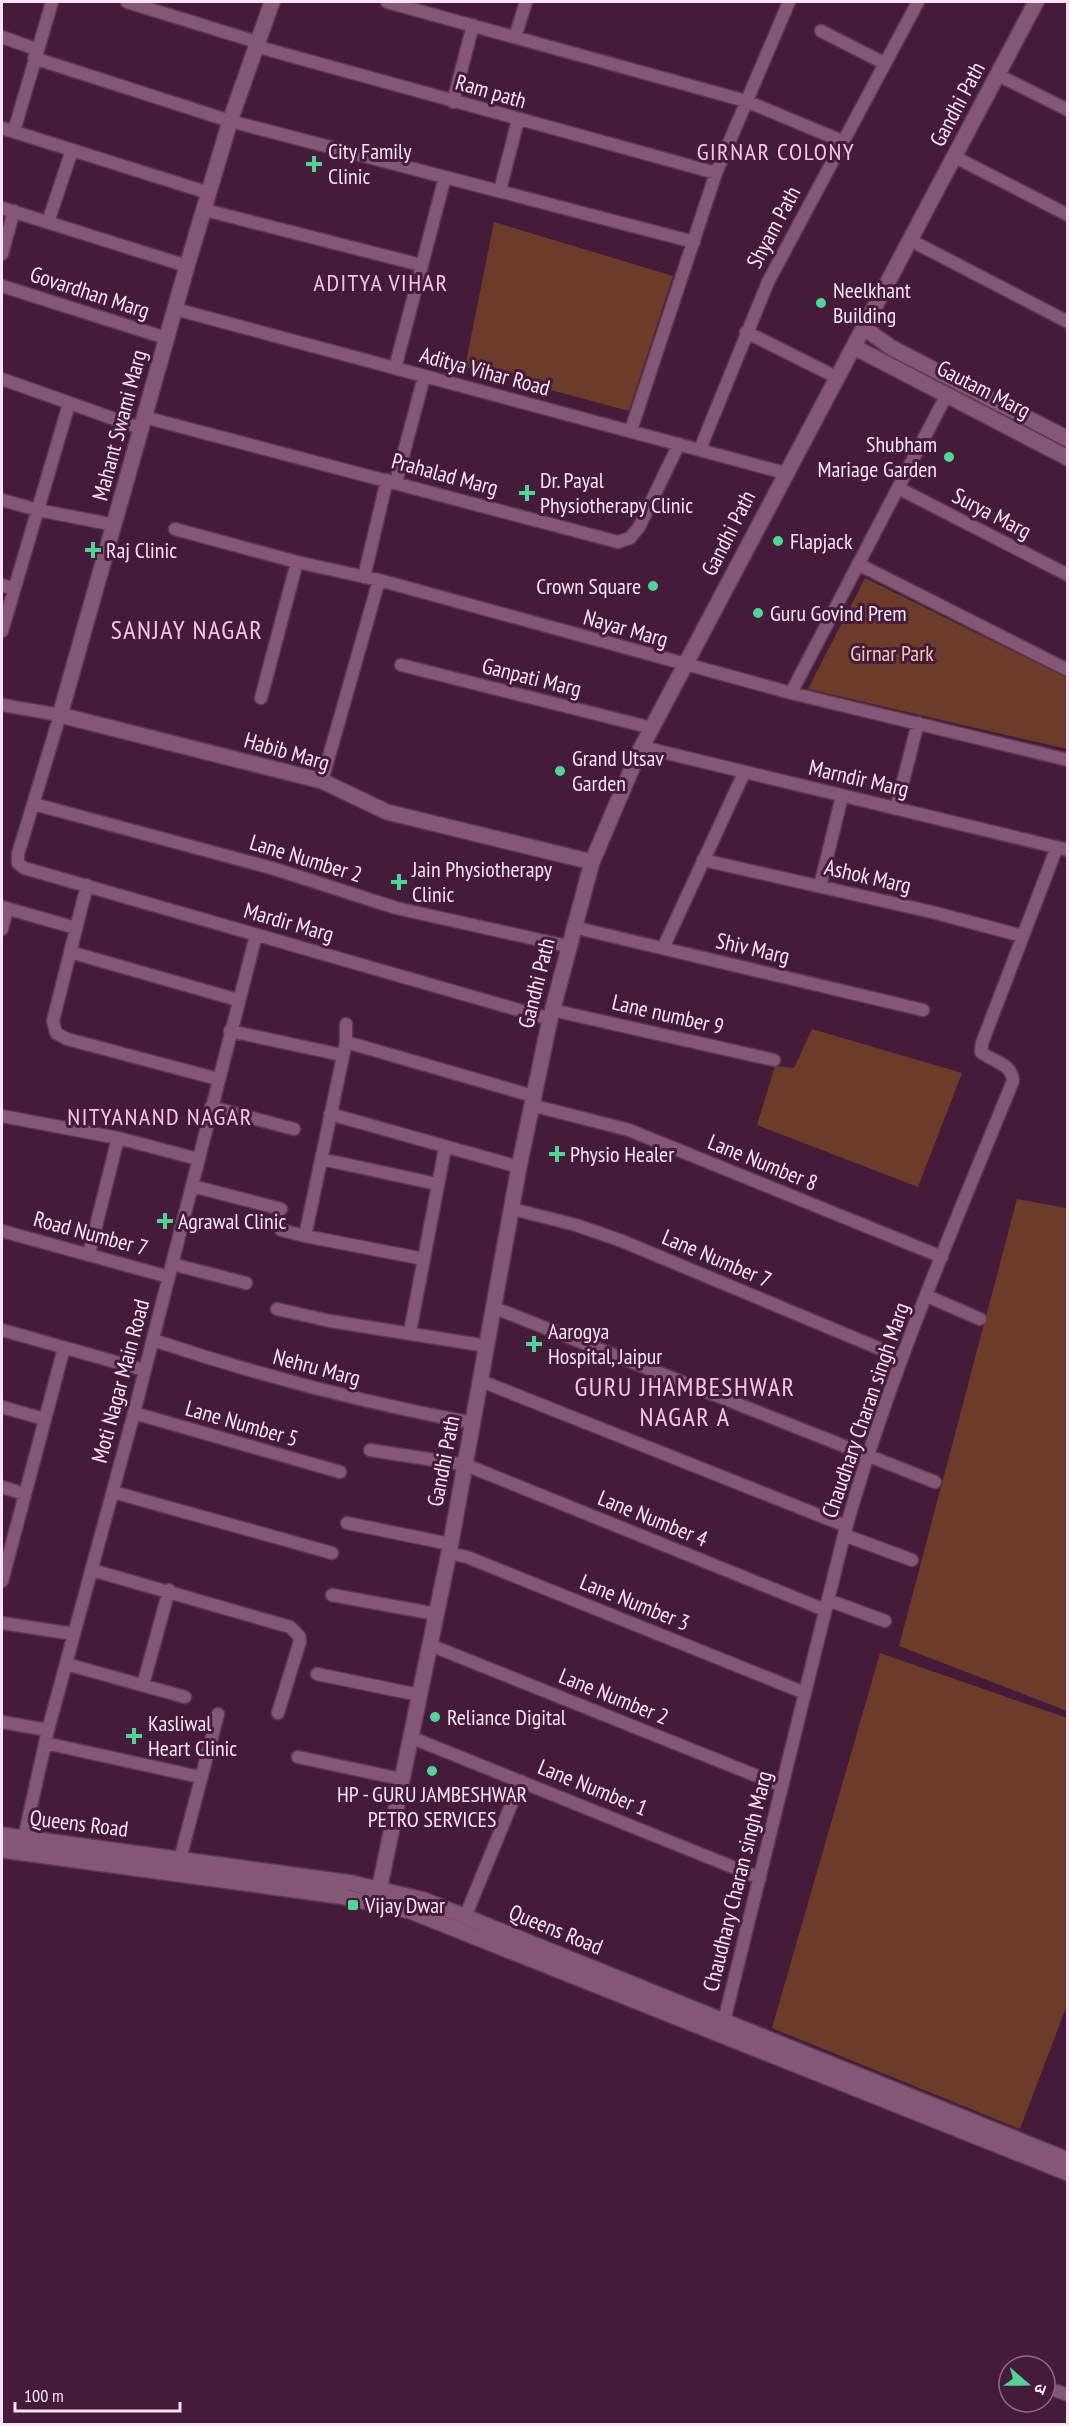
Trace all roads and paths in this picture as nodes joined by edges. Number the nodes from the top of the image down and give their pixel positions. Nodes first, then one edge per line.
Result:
1 (51, 2) edge
2 (127, 2) edge
3 (272, 2) edge
4 (387, 2) edge
5 (526, 2) edge
6 (789, 2) edge
7 (918, 2) edge
8 (1036, 2) edge
9 (473, 25) junction
10 (821, 32) dead end
11 (2, 37) edge
12 (515, 37) junction
13 (256, 44) junction
14 (35, 53) junction
15 (884, 63) junction
16 (998, 75) junction
17 (746, 101) junction
18 (453, 102) junction
19 (1068, 110) edge
20 (518, 120) junction
21 (230, 121) junction
22 (8, 129) edge
23 (842, 141) junction
24 (72, 150) junction
25 (955, 157) junction
26 (716, 173) junction
27 (446, 177) junction
28 (500, 190) junction
29 (209, 193) junction
30 (8, 210) edge
31 (205, 210) junction
32 (1068, 215) edge
33 (48, 222) junction
34 (910, 240) junction
35 (694, 242) junction
36 (2, 254) edge
37 (421, 265) junction
38 (186, 266) junction
39 (2, 286) edge
40 (175, 309) junction
41 (1068, 322) edge
42 (864, 328) junction
43 (746, 332) junction
44 (166, 338) junction
45 (854, 347) junction
46 (395, 368) junction
47 (424, 376) junction
48 (836, 377) junction
49 (2, 379) edge
50 (946, 396) junction
51 (69, 404) junction
52 (142, 423) junction
53 (631, 430) junction
54 (1068, 439) edge
55 (679, 444) junction
56 (700, 449) junction
57 (1068, 458) edge
58 (785, 473) junction
59 (392, 481) junction
60 (898, 488) junction
61 (2, 500) edge
62 (38, 510) junction
63 (115, 525) junction
64 (175, 530) dead end
65 (297, 562) junction
66 (858, 564) junction
67 (1068, 575) edge
68 (364, 577) junction
69 (379, 580) junction
70 (7, 587) edge
71 (2, 631) edge
72 (401, 665) dead end
73 (685, 666) junction
74 (1068, 670) edge
75 (791, 693) junction
76 (261, 698) dead end
77 (2, 705) edge
78 (60, 715) junction
79 (918, 723) junction
80 (652, 728) junction
81 (642, 747) junction
82 (1068, 760) edge
83 (744, 773) junction
84 (322, 781) junction
85 (842, 796) junction
86 (34, 804) junction
87 (896, 809) junction
88 (1062, 848) edge
89 (703, 860) junction
90 (18, 862) joint
91 (592, 862) junction
92 (87, 885) junction
93 (820, 886) junction
94 (4, 907) edge
95 (573, 927) junction
96 (76, 928) junction
97 (2, 929) edge
98 (256, 935) junction
99 (1023, 936) junction
100 (567, 946) junction
101 (663, 948) junction
102 (70, 952) junction
103 (238, 1000) junction
104 (923, 1010) dead end
105 (551, 1014) junction
106 (346, 1024) dead end
107 (230, 1031) junction
108 (344, 1049) junction
109 (774, 1060) dead end
110 (218, 1079) junction
111 (532, 1100) junction
112 (211, 1107) junction
113 (330, 1114) junction
114 (2, 1116) edge
115 (294, 1128) dead end
116 (118, 1138) junction
117 (445, 1148) junction
118 (198, 1159) junction
119 (321, 1159) junction
120 (519, 1167) junction
121 (438, 1184) junction
122 (192, 1186) junction
123 (281, 1209) dead end
124 (512, 1209) junction
125 (281, 1230) dead end
126 (2, 1231) edge
127 (305, 1236) junction
128 (89, 1254) junction
129 (942, 1257) junction
130 (424, 1259) junction
131 (172, 1264) junction
132 (169, 1277) junction
133 (246, 1283) dead end
134 (927, 1296) junction
135 (495, 1308) junction
136 (277, 1309) dead end
137 (980, 1319) dead end
138 (2, 1330) edge
139 (410, 1332) junction
140 (153, 1340) junction
141 (487, 1346) junction
142 (64, 1348) junction
143 (902, 1358) junction
144 (144, 1370) junction
145 (481, 1381) junction
146 (2, 1407) edge
147 (134, 1413) junction
148 (44, 1419) junction
149 (473, 1423) junction
150 (370, 1450) dead end
151 (868, 1456) junction
152 (466, 1465) junction
153 (340, 1472) dead end
154 (935, 1482) dead end
155 (2, 1487) edge
156 (113, 1492) junction
157 (25, 1494) junction
158 (347, 1523) dead end
159 (845, 1531) junction
160 (449, 1549) junction
161 (332, 1553) dead end
162 (912, 1560) dead end
163 (92, 1570) junction
164 (2, 1581) edge
165 (169, 1590) junction
166 (332, 1595) dead end
167 (826, 1605) junction
168 (436, 1614) junction
169 (885, 1621) dead end
170 (2, 1623) edge
171 (74, 1634) junction
172 (430, 1645) junction
173 (66, 1664) junction
174 (317, 1674) dead end
175 (143, 1685) junction
176 (806, 1693) junction
177 (419, 1695) junction
178 (185, 1697) dead end
179 (278, 1713) dead end
180 (218, 1714) dead end
181 (2, 1722) edge
182 (48, 1730) junction
183 (410, 1737) junction
184 (45, 1743) junction
185 (298, 1757) dead end
186 (200, 1777) junction
187 (401, 1779) junction
188 (521, 1781) junction
189 (782, 1786) junction
190 (2, 1835) edge
191 (24, 1838) junction
192 (2, 1850) edge
193 (180, 1859) junction
194 (760, 1878) junction
195 (378, 1898) junction
196 (465, 1917) junction
197 (724, 2021) junction
198 (1068, 2160) edge
199 (1068, 2173) edge

1 - 14 street
2 - 13 street, Ram path
3 - 13 street, Mahant Swami Marg
4 - 9 street
5 - 12 street
6 - 17 street
7 - 15 street, Shyam Path
8 - 16 street, Gandhi Path
9 - 12 street
9 - 18 street
10 - 15 street
11 - 14 street
12 - 17 street
13 - 18 street, Ram path
13 - 21 street, Mahant Swami Marg
14 - 21 street
14 - 22 street
15 - 23 street, Shyam Path
16 - 19 street
16 - 25 street, Gandhi Path
17 - 23 street
17 - 26 street
18 - 20 street, Ram path
20 - 26 street, Ram path
20 - 28 street
21 - 27 street
21 - 29 street, Mahant Swami Marg
22 - 24 street
23 - 43 street, Shyam Path
24 - 29 street
24 - 33 street
25 - 32 street
25 - 34 street, Gandhi Path
26 - 35 street
27 - 28 street
27 - 37 street
28 - 35 street
29 - 31 street, Mahant Swami Marg
30 - 33 street
30 - 36 street
31 - 37 street
31 - 38 street, Mahant Swami Marg
33 - 38 street
34 - 41 street
34 - 42 street, Gandhi Path
35 - 53 street
37 - 46 street
38 - 40 street, Mahant Swami Marg
39 - 44 street, Govardhan Marg
40 - 44 street, Mahant Swami Marg
40 - 46 street, Aditya Vihar Road
42 - 45 street, Gandhi Path
42 - 54 street, Gautam Marg
43 - 48 street
43 - 56 street, Shyam Path
44 - 52 street, Mahant Swami Marg
45 - 48 street, Gandhi Path
45 - 50 street, Gautam Marg
46 - 47 street, Aditya Vihar Road
47 - 53 street, Aditya Vihar Road
47 - 59 street
48 - 58 street, Gandhi Path
49 - 51 street, Prahalad Marg
50 - 57 street, Gautam Marg
50 - 60 street
51 - 52 street, Prahalad Marg
51 - 62 street
52 - 59 street, Prahalad Marg
52 - 63 street, Mahant Swami Marg
53 - 55 street, Aditya Vihar Road
55 - 56 street, Aditya Vihar Road
55 - 59 street, Prahalad Marg
56 - 58 street, Aditya Vihar Road
58 - 73 street, Gandhi Path
59 - 68 street
60 - 66 street
60 - 67 street, Surya Marg
61 - 62 street
62 - 63 street
62 - 70 street
63 - 78 street, Mahant Swami Marg
64 - 65 street, Nayar Marg
65 - 68 street, Nayar Marg
65 - 76 street
66 - 74 street
66 - 75 street
68 - 69 street, Nayar Marg
69 - 73 street, Nayar Marg
69 - 84 street
70 - 71 street
72 - 80 street, Ganpati Marg
73 - 75 street, Nayar Marg
73 - 80 street, Gandhi Path
75 - 79 street, Nayar Marg
77 - 78 street, Habib Marg
78 - 84 street, Habib Marg
78 - 86 street, Mahant Swami Marg
79 - 82 street, Nayar Marg
79 - 87 street
80 - 81 street, Gandhi Path
81 - 83 street, Marndir Marg
81 - 91 street, Gandhi Path
83 - 85 street, Marndir Marg
83 - 89 street
84 - 91 street, Habib Marg
85 - 87 street, Marndir Marg
85 - 93 street
86 - 90 street, Mahant Swami Marg
86 - 100 street, Lane Number 2
87 - 88 street, Marndir Marg
88 - 99 street, Chaudhary Charan singh Marg
89 - 93 street, Ashok Marg
89 - 101 street
90 - 92 street, Mardir Marg
91 - 95 street, Gandhi Path
92 - 96 street
92 - 98 street, Mardir Marg
93 - 99 street, Ashok Marg
94 - 96 street
94 - 97 street
95 - 100 street, Gandhi Path
95 - 101 street, Shiv Marg
96 - 102 street
98 - 103 street, Moti Nagar Main Road
98 - 105 street, Mardir Marg
99 - 129 street, Chaudhary Charan singh Marg
100 - 105 street, Gandhi Path
101 - 104 street, Shiv Marg
102 - 103 street
102 - 110 street
103 - 107 street, Moti Nagar Main Road
105 - 109 street, Lane number 9
105 - 111 street, Gandhi Path
106 - 108 street
107 - 108 street, Lane Number 8
107 - 110 street, Moti Nagar Main Road
108 - 111 street, Lane Number 8
108 - 113 street
110 - 112 street, Moti Nagar Main Road
111 - 120 street, Gandhi Path
111 - 129 street, Lane Number 8
112 - 115 street
112 - 118 street, Moti Nagar Main Road
113 - 117 street
113 - 119 street
114 - 116 street
116 - 118 street
116 - 128 street
117 - 120 street
117 - 121 street
118 - 122 street, Moti Nagar Main Road
119 - 121 street
119 - 127 street
120 - 124 street, Gandhi Path
121 - 130 street
122 - 123 street
122 - 131 street, Moti Nagar Main Road
124 - 135 street, Gandhi Path
124 - 143 street, Lane Number 7
125 - 127 street
126 - 128 street, Road Number 7
127 - 130 street
128 - 132 street, Road Number 7
129 - 134 street, Chaudhary Charan singh Marg
130 - 139 street
131 - 132 street, Moti Nagar Main Road
131 - 133 street
132 - 140 street, Moti Nagar Main Road
134 - 137 street
134 - 143 street, Chaudhary Charan singh Marg
135 - 141 street, Gandhi Path
135 - 151 street
136 - 139 street
138 - 142 street
139 - 141 street
140 - 144 street, Moti Nagar Main Road
140 - 149 street, Nehru Marg
141 - 145 street, Gandhi Path
142 - 144 street
142 - 148 street
143 - 151 street, Chaudhary Charan singh Marg
144 - 147 street, Moti Nagar Main Road
145 - 149 street, Gandhi Path
145 - 159 street
146 - 148 street
147 - 153 street, Lane Number 5
147 - 156 street, Moti Nagar Main Road
148 - 157 street
149 - 152 street, Gandhi Path
150 - 152 street, Lane Number 4
151 - 154 street
151 - 159 street, Chaudhary Charan singh Marg
152 - 160 street, Gandhi Path
152 - 167 street, Lane Number 4
155 - 157 street
156 - 161 street
156 - 163 street, Moti Nagar Main Road
157 - 164 street
158 - 160 street, Lane Number 3
159 - 162 street
159 - 167 street, Chaudhary Charan singh Marg
160 - 168 street, Gandhi Path
160 - 176 street, Lane Number 3
163 - 165 street
163 - 171 street, Moti Nagar Main Road
165 - 175 street
165 - 179 street
166 - 168 street
167 - 169 street, Lane Number 4
167 - 176 street, Chaudhary Charan singh Marg
168 - 172 street, Gandhi Path
170 - 171 street
171 - 173 street, Moti Nagar Main Road
172 - 177 street, Gandhi Path
172 - 189 street, Lane Number 2
173 - 175 street
173 - 182 street, Moti Nagar Main Road
174 - 177 street
175 - 178 street
176 - 189 street, Chaudhary Charan singh Marg
177 - 183 street, Gandhi Path
180 - 186 street
181 - 182 street
182 - 184 street, Moti Nagar Main Road
183 - 187 street, Gandhi Path
183 - 188 street, Lane Number 1
184 - 186 street
184 - 191 street, Moti Nagar Main Road
185 - 187 street
186 - 193 street
187 - 195 street, Gandhi Path
188 - 194 street, Lane Number 1
188 - 196 street
189 - 194 street, Chaudhary Charan singh Marg
190 - 191 street, Queens Road
191 - 193 street, Queens Road
192 - 195 street, Queens Road
193 - 195 street, Queens Road
194 - 197 street, Chaudhary Charan singh Marg
195 - 196 street, Queens Road
195 - 199 street, Queens Road
196 - 197 street, Queens Road
197 - 198 street, Queens Road

